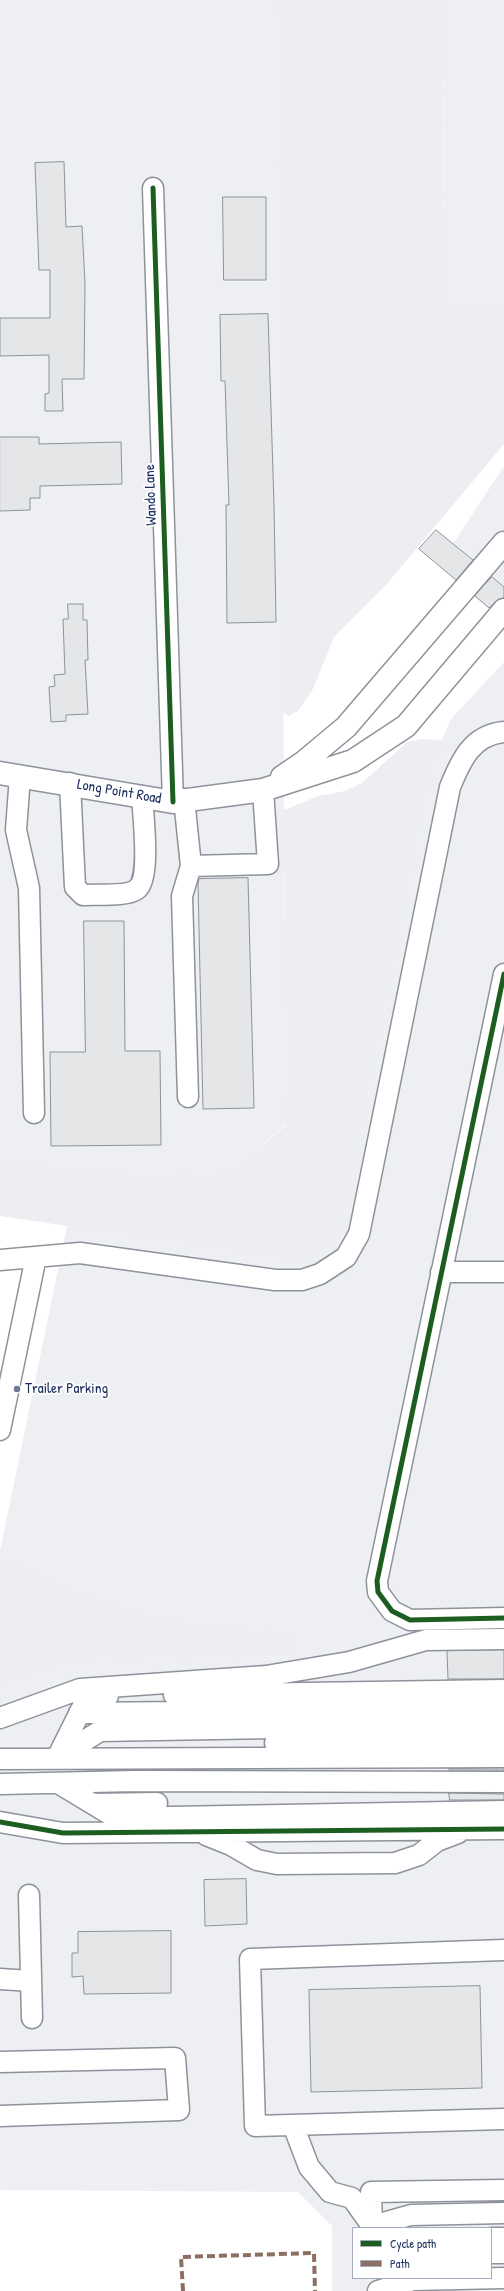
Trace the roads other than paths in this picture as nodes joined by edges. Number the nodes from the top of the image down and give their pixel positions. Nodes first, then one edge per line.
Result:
1 (153, 188) dead end
2 (504, 542) edge
3 (504, 610) edge
4 (504, 732) edge
5 (10, 774) edge
6 (70, 783) junction
7 (263, 790) junction
8 (142, 796) junction
9 (178, 800) junction
10 (191, 866) junction
11 (504, 974) edge
12 (188, 1097) dead end
13 (34, 1113) dead end
14 (36, 1257) junction
15 (0, 1260) edge
16 (441, 1272) junction
17 (504, 1272) edge
18 (0, 1430) edge
19 (503, 1614) edge
20 (504, 1639) edge
21 (504, 1690) edge
22 (504, 1709) edge
23 (79, 1713) junction
24 (0, 1718) edge
25 (504, 1724) edge
26 (504, 1741) edge
27 (504, 1757) edge
28 (62, 1758) junction
29 (0, 1759) edge
30 (504, 1768) edge
31 (504, 1782) edge
32 (58, 1783) junction
33 (0, 1784) edge
34 (504, 1791) edge
35 (85, 1799) junction
36 (504, 1799) edge
37 (504, 1811) edge
38 (0, 1822) edge
39 (466, 1829) junction
40 (504, 1829) edge
41 (199, 1832) junction
42 (29, 1895) dead end
43 (504, 1950) edge
44 (0, 1979) edge
45 (31, 1981) junction
46 (32, 2018) dead end
47 (0, 2062) edge
48 (0, 2116) edge
49 (504, 2119) edge
50 (293, 2125) junction
51 (504, 2190) edge
52 (504, 2213) edge
53 (504, 2226) edge
54 (372, 2227) edge
55 (456, 2227) edge
56 (492, 2238) edge
57 (504, 2238) edge
58 (492, 2253) edge
59 (504, 2253) edge
60 (504, 2265) edge
61 (492, 2266) edge
62 (492, 2278) edge
63 (504, 2278) edge
64 (458, 2279) edge
65 (375, 2283) edge

1 - 9 street, Wando Lane
2 - 7 main road
3 - 7 main road, Long Point Road
4 - 14 street
5 - 6 main road, Long Point Road
5 - 13 street
6 - 8 main road, Long Point Road
6 - 8 street
7 - 9 main road, Long Point Road
7 - 10 street
8 - 9 main road, Long Point Road
9 - 10 street, Wando Lane
10 - 12 street
11 - 16 street
14 - 15 street
14 - 18 street
16 - 17 street
16 - 19 street
20 - 24 street
21 - 23 street
22 - 23 street
23 - 28 street
25 - 28 street
26 - 28 street
27 - 28 street
28 - 29 street
28 - 30 street
31 - 32 street
32 - 33 street
32 - 35 street
34 - 35 street
35 - 36 street
35 - 37 street
38 - 41 street
39 - 40 street
39 - 41 street
39 - 41 street
42 - 45 street
43 - 50 street
44 - 45 street
45 - 46 street
47 - 48 street
49 - 50 street
50 - 54 street
51 - 54 street
52 - 54 street
53 - 55 street
56 - 57 street
58 - 59 street
60 - 61 street
62 - 63 street
64 - 65 street

